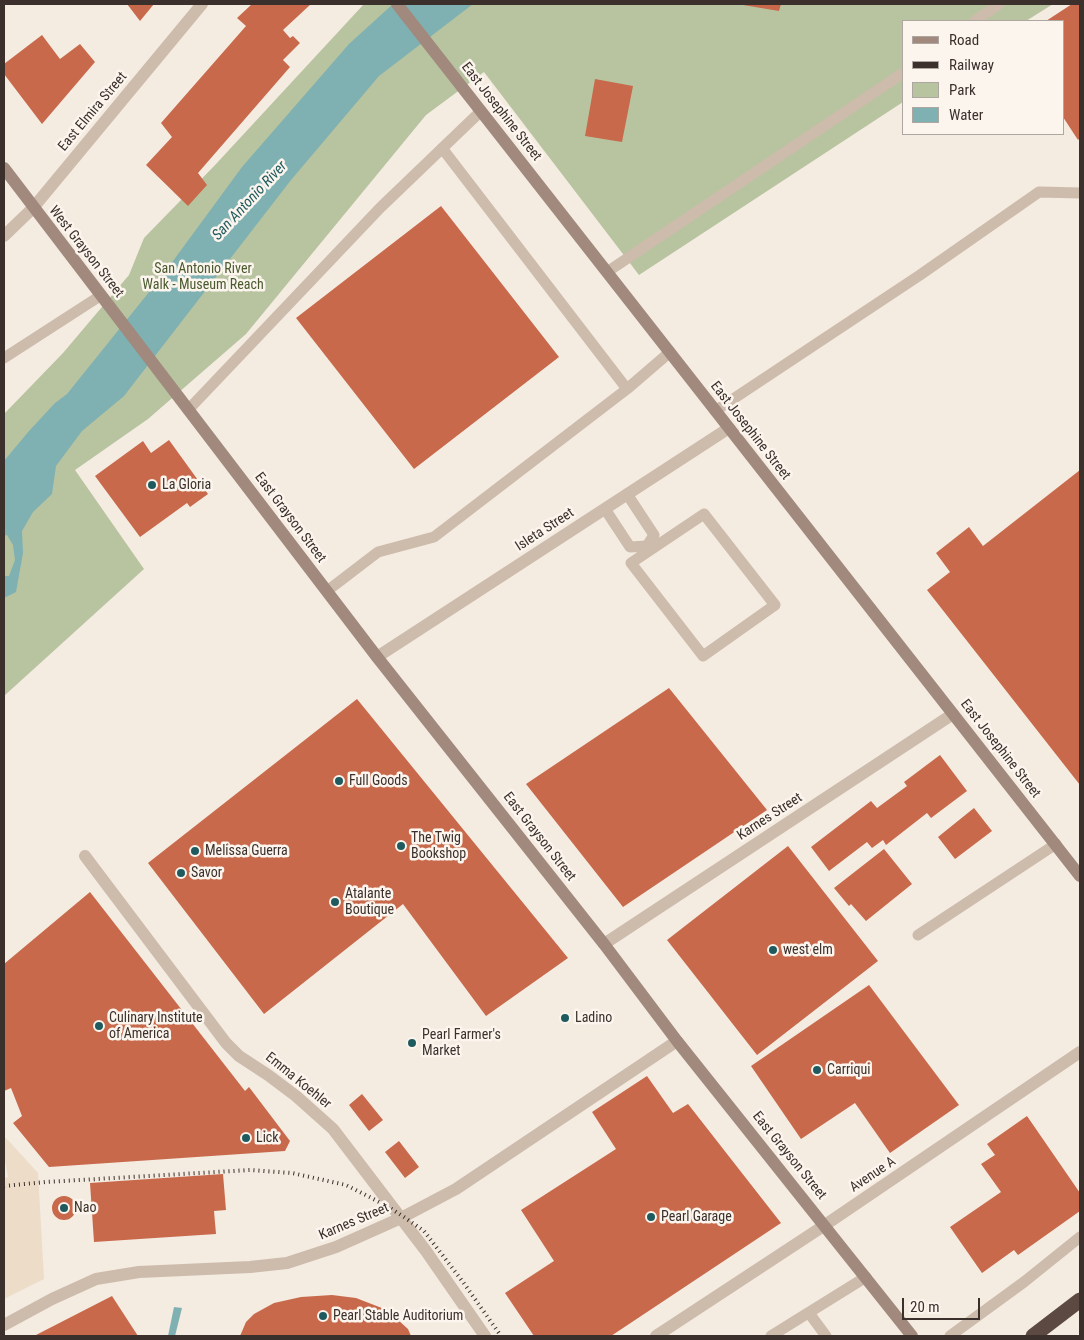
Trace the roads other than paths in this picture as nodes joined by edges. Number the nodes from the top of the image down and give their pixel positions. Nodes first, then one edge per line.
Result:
1 (202, 4) edge
2 (397, 4) edge
3 (999, 4) edge
4 (976, 20) edge
5 (902, 74) edge
6 (481, 111) junction
7 (442, 148) junction
8 (4, 168) edge
9 (1080, 193) edge
10 (33, 208) junction
11 (4, 236) edge
12 (607, 272) junction
13 (100, 296) junction
14 (670, 352) junction
15 (146, 354) joint
16 (4, 358) edge
17 (627, 389) junction
18 (188, 410) junction
19 (716, 410) junction
20 (729, 428) junction
21 (627, 494) junction
22 (605, 509) junction
23 (648, 548) junction
24 (327, 591) junction
25 (377, 657) junction
26 (953, 714) junction
27 (1056, 844) junction
28 (85, 856) dead end
29 (1080, 876) edge
30 (918, 935) dead end
31 (604, 944) junction
32 (677, 1041) junction
33 (1080, 1052) edge
34 (401, 1218) junction
35 (825, 1225) junction
36 (1080, 1238) edge
37 (866, 1277) junction
38 (1080, 1300) edge
39 (809, 1313) junction
40 (4, 1325) edge
41 (659, 1335) edge
42 (485, 1336) edge
43 (771, 1336) edge
44 (826, 1336) edge
45 (912, 1336) edge
46 (950, 1336) edge
47 (1033, 1336) edge

1 - 10 street, East Elmira Street
2 - 6 street, East Josephine Street
3 - 4 lane
5 - 12 lane
6 - 7 lane
6 - 12 street, East Josephine Street
7 - 17 lane
7 - 18 lane
8 - 10 street, West Grayson Street
9 - 19 lane
10 - 11 street, East Elmira Street
10 - 13 street, West Grayson Street
12 - 14 street, East Josephine Street
13 - 15 street, West Grayson Street
13 - 16 lane
14 - 17 lane
14 - 19 street, East Josephine Street
15 - 18 street, East Grayson Street
17 - 24 lane
18 - 24 street, East Grayson Street
19 - 20 street, East Josephine Street
20 - 21 street, Isleta Street
20 - 26 street, East Josephine Street
21 - 22 street, Isleta Street
21 - 23 lane
22 - 23 lane
22 - 25 street, Isleta Street
23 - 23 lane
24 - 25 street, East Grayson Street
25 - 31 street, East Grayson Street
26 - 27 street, East Josephine Street
26 - 31 street, Karnes Street
27 - 29 street, East Josephine Street
27 - 30 lane
28 - 34 street, Emma Koehler
31 - 32 street, East Grayson Street
32 - 34 street, Karnes Street
32 - 35 street, East Grayson Street
33 - 35 street, Avenue A
34 - 40 street, Karnes Street
34 - 42 street, Emma Koehler
35 - 37 street, East Grayson Street
35 - 41 street, Avenue A
36 - 46 lane
37 - 39 lane
37 - 45 street, East Grayson Street
38 - 47 highway
39 - 43 lane
39 - 44 lane

